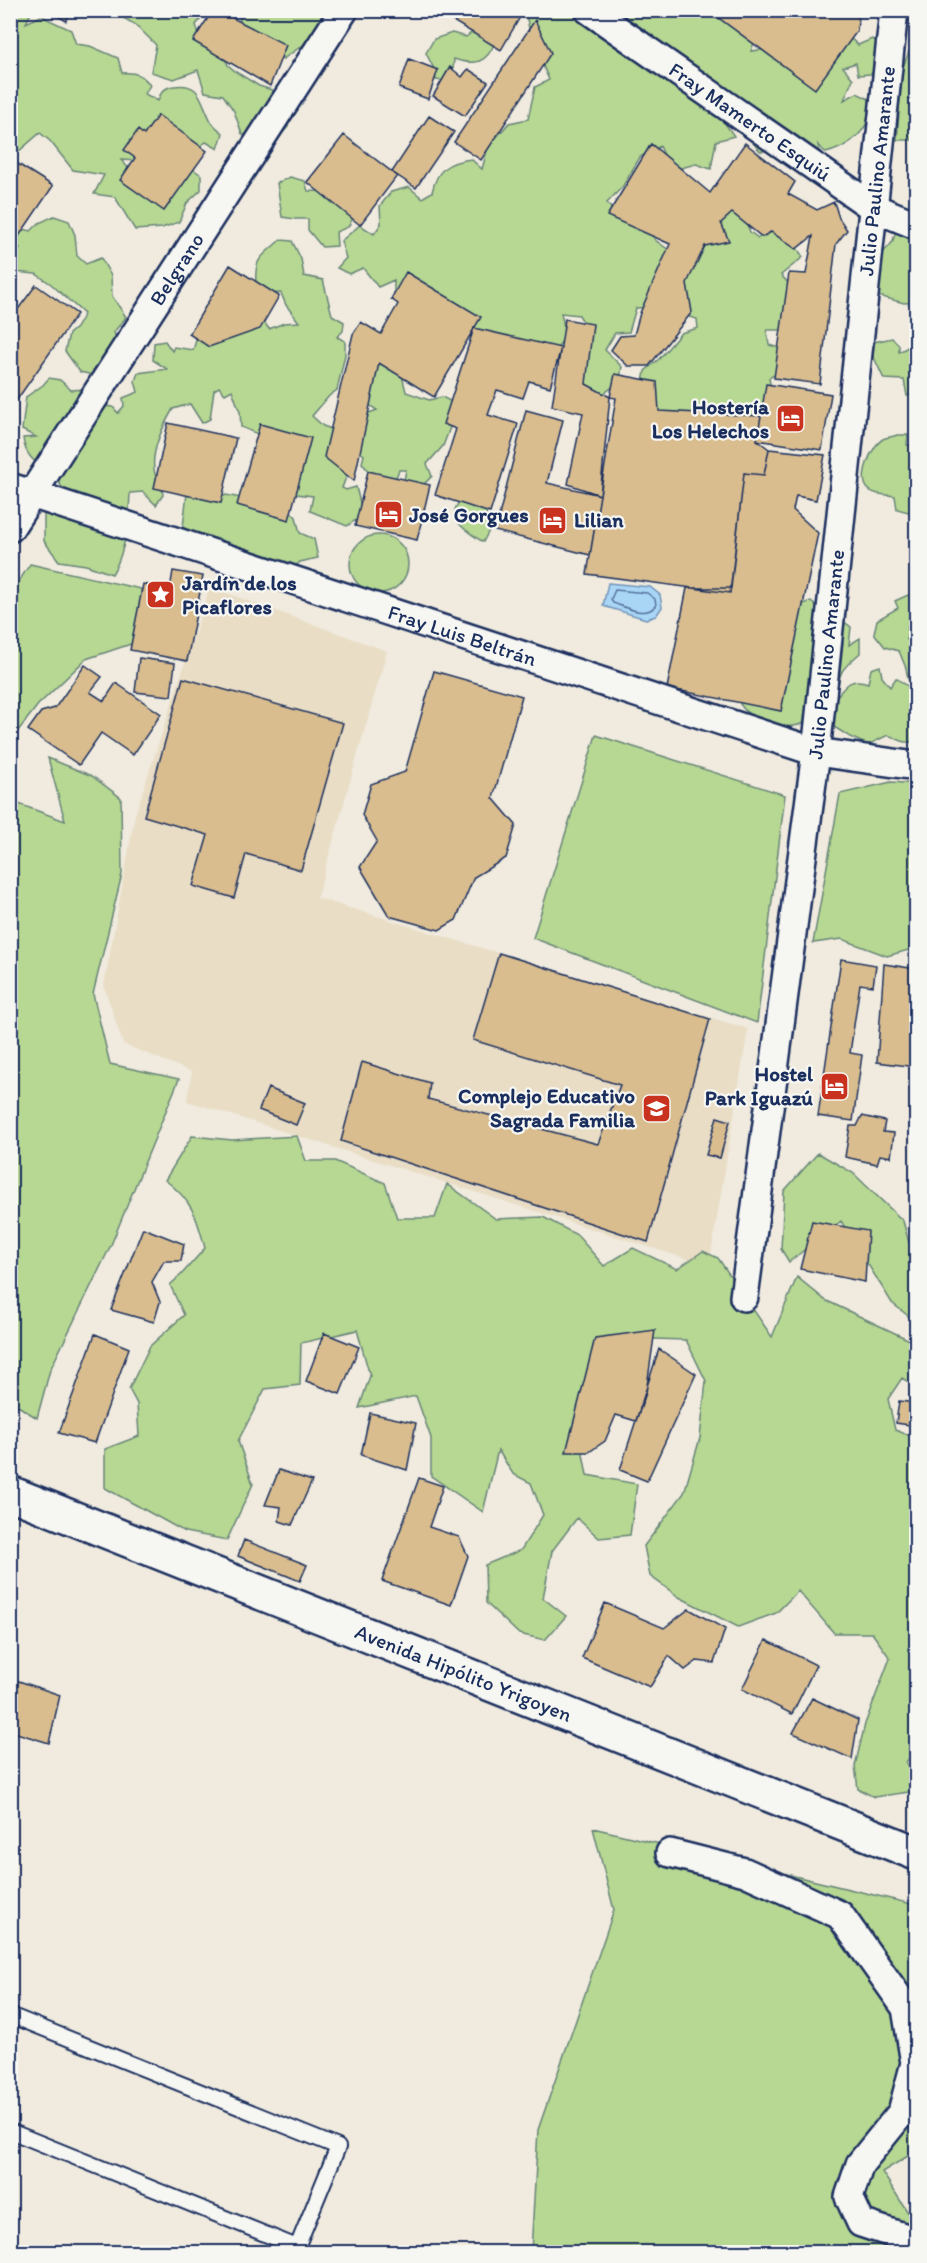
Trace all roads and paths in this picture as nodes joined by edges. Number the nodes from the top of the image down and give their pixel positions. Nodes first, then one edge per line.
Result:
1 (344, 10) edge
2 (589, 10) edge
3 (894, 10) edge
4 (874, 208) junction
5 (916, 225) edge
6 (22, 491) edge
7 (10, 528) edge
8 (816, 752) junction
9 (916, 766) edge
10 (744, 1297) dead end
11 (10, 1493) edge
12 (670, 1853) dead end
13 (916, 1853) edge
14 (10, 2015) edge
15 (10, 2131) edge
16 (916, 2241) edge
17 (296, 2250) edge

1 - 6 street, Belgrano
2 - 4 street, Fray Mamerto Esquiú
3 - 4 street, Julio Paulino Amarante
4 - 5 street, Fray Mamerto Esquiú
4 - 8 street, Julio Paulino Amarante
6 - 7 street, Belgrano
6 - 8 street, Fray Luis Beltrán
8 - 9 street, Fray Luis Beltrán
8 - 10 street, Julio Paulino Amarante
11 - 13 main road, Avenida Hipólito Yrigoyen
12 - 16 street
14 - 17 lane
15 - 17 lane

